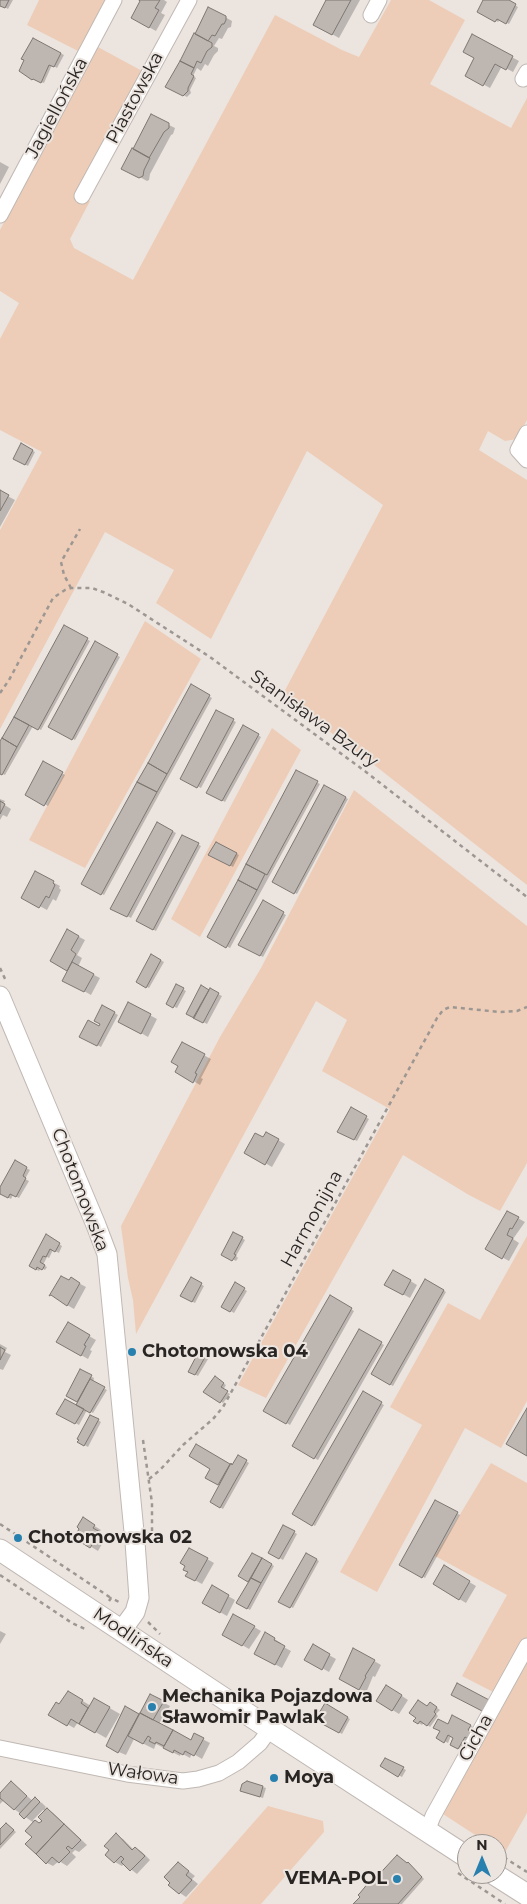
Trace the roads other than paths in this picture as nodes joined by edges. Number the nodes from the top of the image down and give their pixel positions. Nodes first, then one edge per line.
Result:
1 (114, 0) edge
2 (188, 0) edge
3 (379, 0) edge
4 (371, 15) dead end
5 (82, 196) dead end
6 (0, 216) edge
7 (527, 433) edge
8 (522, 454) edge
9 (0, 996) edge
10 (0, 1550) edge
11 (122, 1630) junction
12 (527, 1646) edge
13 (270, 1729) junction
14 (0, 1748) edge
15 (427, 1831) junction
16 (457, 1850) edge
17 (507, 1882) edge
18 (527, 1895) edge

1 - 6 street, Jagiellońska
2 - 5 street, Piastowska
3 - 4 street
7 - 8 street
9 - 11 street, Chotomowska
10 - 11 main road, Modlińska
11 - 13 main road, Modlińska
12 - 15 street, Cicha
13 - 14 street, Wałowa
13 - 15 main road, Modlińska
15 - 16 main road, Modlińska
17 - 18 main road

